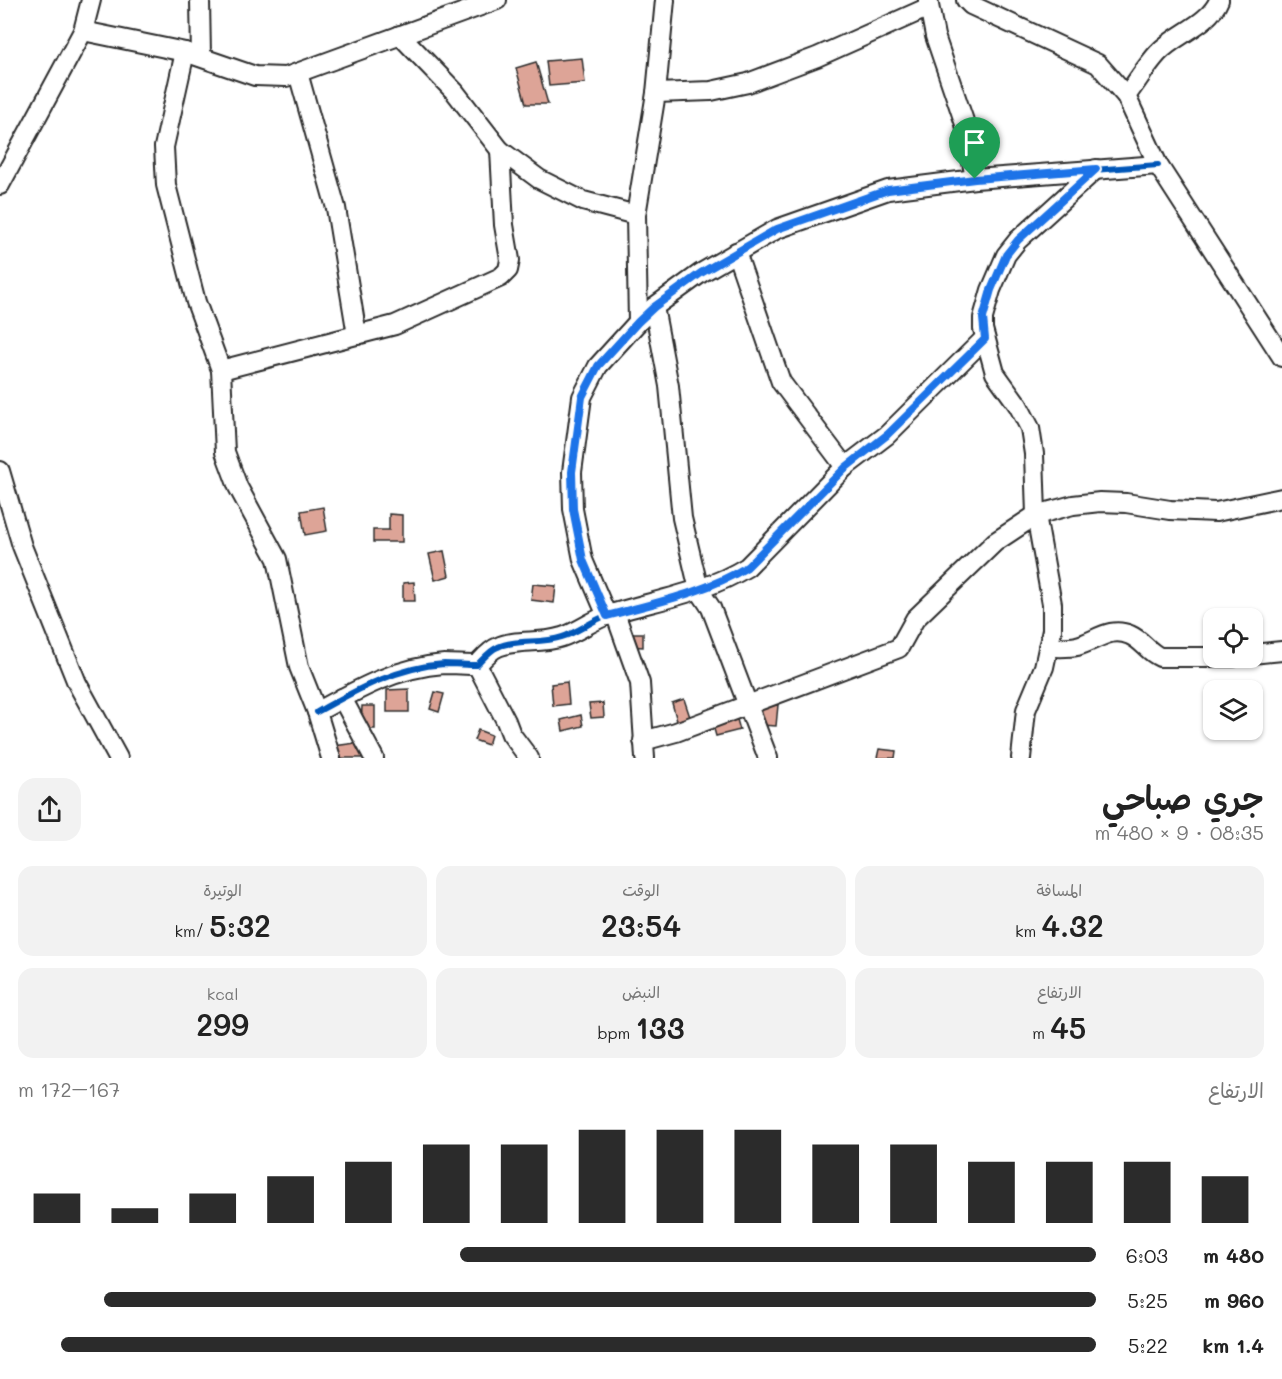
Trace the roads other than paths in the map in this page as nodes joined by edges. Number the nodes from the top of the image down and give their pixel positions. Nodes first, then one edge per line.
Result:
1 (92, 0) edge
2 (200, 0) edge
3 (497, 0) edge
4 (665, 0) edge
5 (966, 0) edge
6 (1219, 0) edge
7 (929, 4) edge
8 (82, 31) junction
9 (400, 34) junction
10 (193, 54) junction
11 (298, 72) junction
12 (656, 93) junction
13 (1126, 96) junction
14 (500, 150) junction
15 (1158, 165) junction
16 (1096, 169) junction
17 (975, 179) junction
18 (0, 185) edge
19 (636, 215) junction
20 (736, 252) junction
21 (654, 307) junction
22 (638, 322) junction
23 (357, 335) junction
24 (985, 339) junction
25 (1282, 357) edge
26 (221, 370) junction
27 (845, 468) junction
28 (0, 471) edge
29 (1282, 498) edge
30 (1036, 516) junction
31 (699, 590) junction
32 (611, 615) junction
33 (1048, 647) junction
34 (1282, 651) edge
35 (1263, 653) edge
36 (1203, 657) edge
37 (477, 665) junction
38 (342, 698) junction
39 (749, 705) junction
40 (317, 712) junction
41 (644, 750) edge
42 (118, 758) edge
43 (332, 758) edge
44 (374, 758) edge
45 (529, 758) edge
46 (768, 758) edge
47 (1021, 758) edge

1 - 8 street
2 - 10 street
3 - 9 street
4 - 12 street
5 - 13 street
6 - 13 street
7 - 12 street
7 - 17 street
8 - 10 street
8 - 18 street
9 - 11 street
9 - 14 street
10 - 11 street
10 - 26 street
11 - 23 street
12 - 19 street
13 - 15 street
14 - 19 street
14 - 23 street
15 - 16 street
15 - 25 street
16 - 17 street
16 - 24 street
17 - 20 street
19 - 22 street
20 - 21 street
20 - 27 street
21 - 22 street
21 - 31 street
22 - 32 street
23 - 26 street
24 - 27 street
24 - 30 street
26 - 40 street
27 - 31 street
28 - 42 street
29 - 30 street
30 - 33 street
30 - 39 street
31 - 32 street
31 - 39 street
32 - 37 street
32 - 41 street
33 - 36 street
33 - 47 street
34 - 35 street
37 - 38 street
37 - 45 street
38 - 40 street
38 - 44 street
39 - 41 street
39 - 46 street
40 - 43 street

